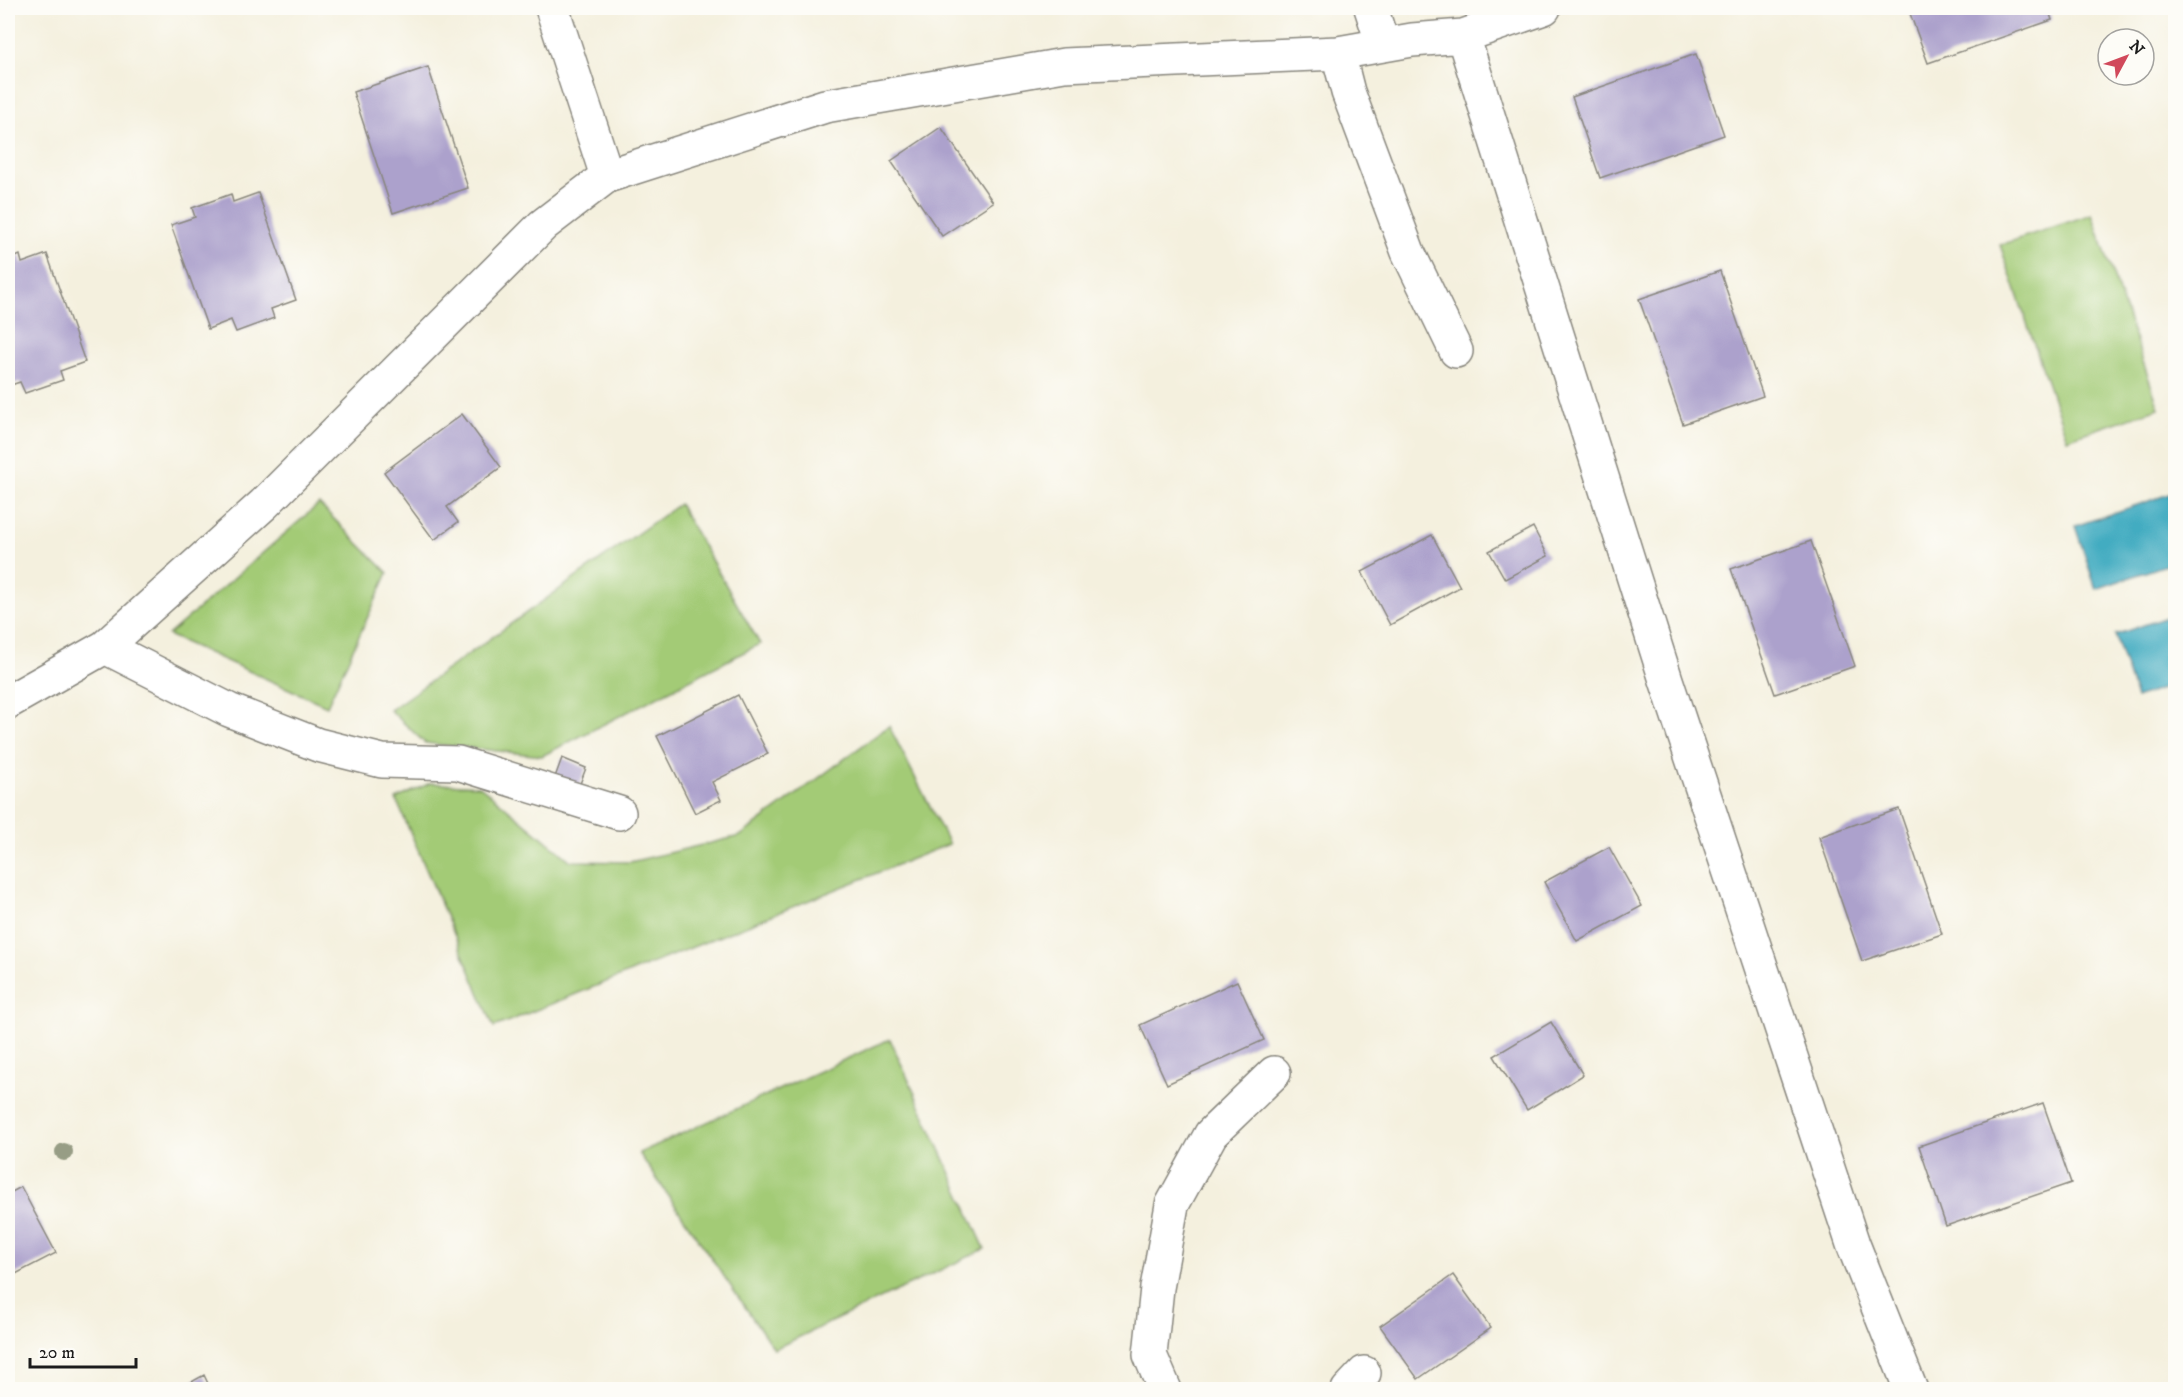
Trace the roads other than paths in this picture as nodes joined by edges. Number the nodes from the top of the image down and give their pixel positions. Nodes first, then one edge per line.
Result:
1 (552, 8) edge
2 (1371, 8) edge
3 (1544, 8) edge
4 (1463, 36) junction
5 (1383, 45) junction
6 (1338, 53) junction
7 (607, 176) junction
8 (1456, 351) dead end
9 (105, 647) junction
10 (8, 702) edge
11 (619, 813) dead end
12 (1274, 1073) dead end
13 (1165, 1389) edge
14 (1911, 1389) edge

1 - 7 street
2 - 5 street
3 - 4 street
4 - 5 street
4 - 14 street
5 - 6 street
6 - 7 street
6 - 8 street
7 - 9 street
9 - 10 street
9 - 11 street
12 - 13 street

